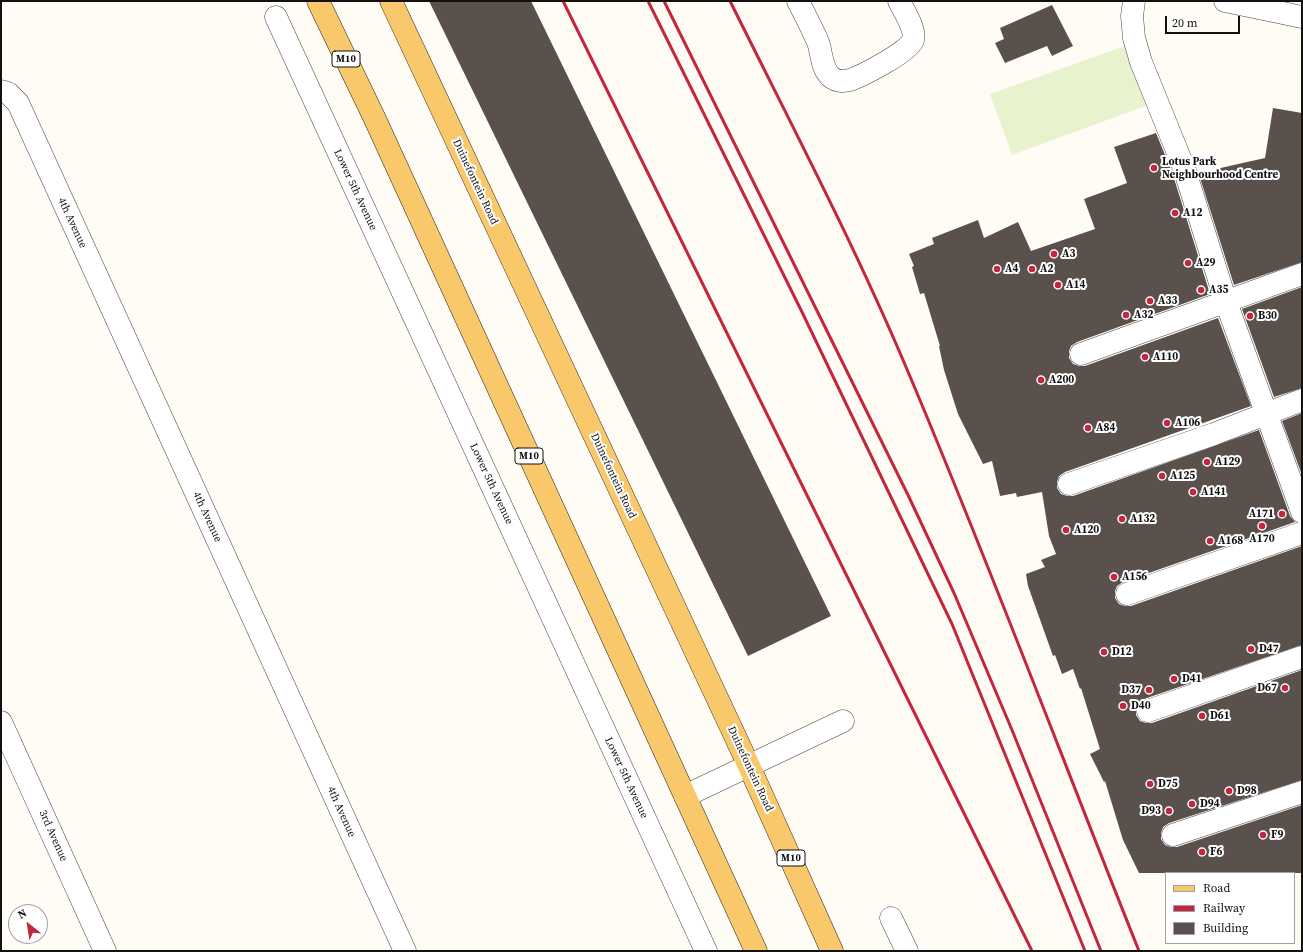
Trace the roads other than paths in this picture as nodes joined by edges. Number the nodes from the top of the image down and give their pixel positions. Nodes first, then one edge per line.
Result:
1 (318, 1) edge
2 (391, 1) edge
3 (798, 1) edge
4 (899, 1) edge
5 (1134, 1) edge
6 (1225, 1) edge
7 (276, 17) dead end
8 (1302, 17) edge
9 (1, 91) edge
10 (1302, 274) edge
11 (1226, 302) junction
12 (1081, 354) dead end
13 (1302, 400) edge
14 (1265, 414) junction
15 (1069, 484) dead end
16 (1302, 512) edge
17 (1302, 533) edge
18 (1127, 594) dead end
19 (1302, 657) edge
20 (1148, 711) dead end
21 (843, 721) dead end
22 (1, 722) edge
23 (749, 766) junction
24 (1302, 792) edge
25 (685, 796) junction
26 (1173, 835) dead end
27 (891, 918) dead end
28 (703, 950) edge
29 (105, 951) edge
30 (405, 951) edge
31 (756, 951) edge
32 (832, 951) edge
33 (907, 951) edge

1 - 25 main road, M10
2 - 23 main road, Duinefontein Road / M10
3 - 4 street
5 - 11 street
6 - 8 street
7 - 28 street, Lower 5th Avenue
9 - 30 street, 4th Avenue
10 - 11 street
11 - 12 street
11 - 14 street
13 - 14 street
14 - 15 street
14 - 16 street
17 - 18 street
19 - 20 street
21 - 23 street
22 - 29 street, 3rd Avenue
23 - 25 street
23 - 32 main road, Duinefontein Road / M10
24 - 26 street
25 - 31 main road, M10
27 - 33 street

